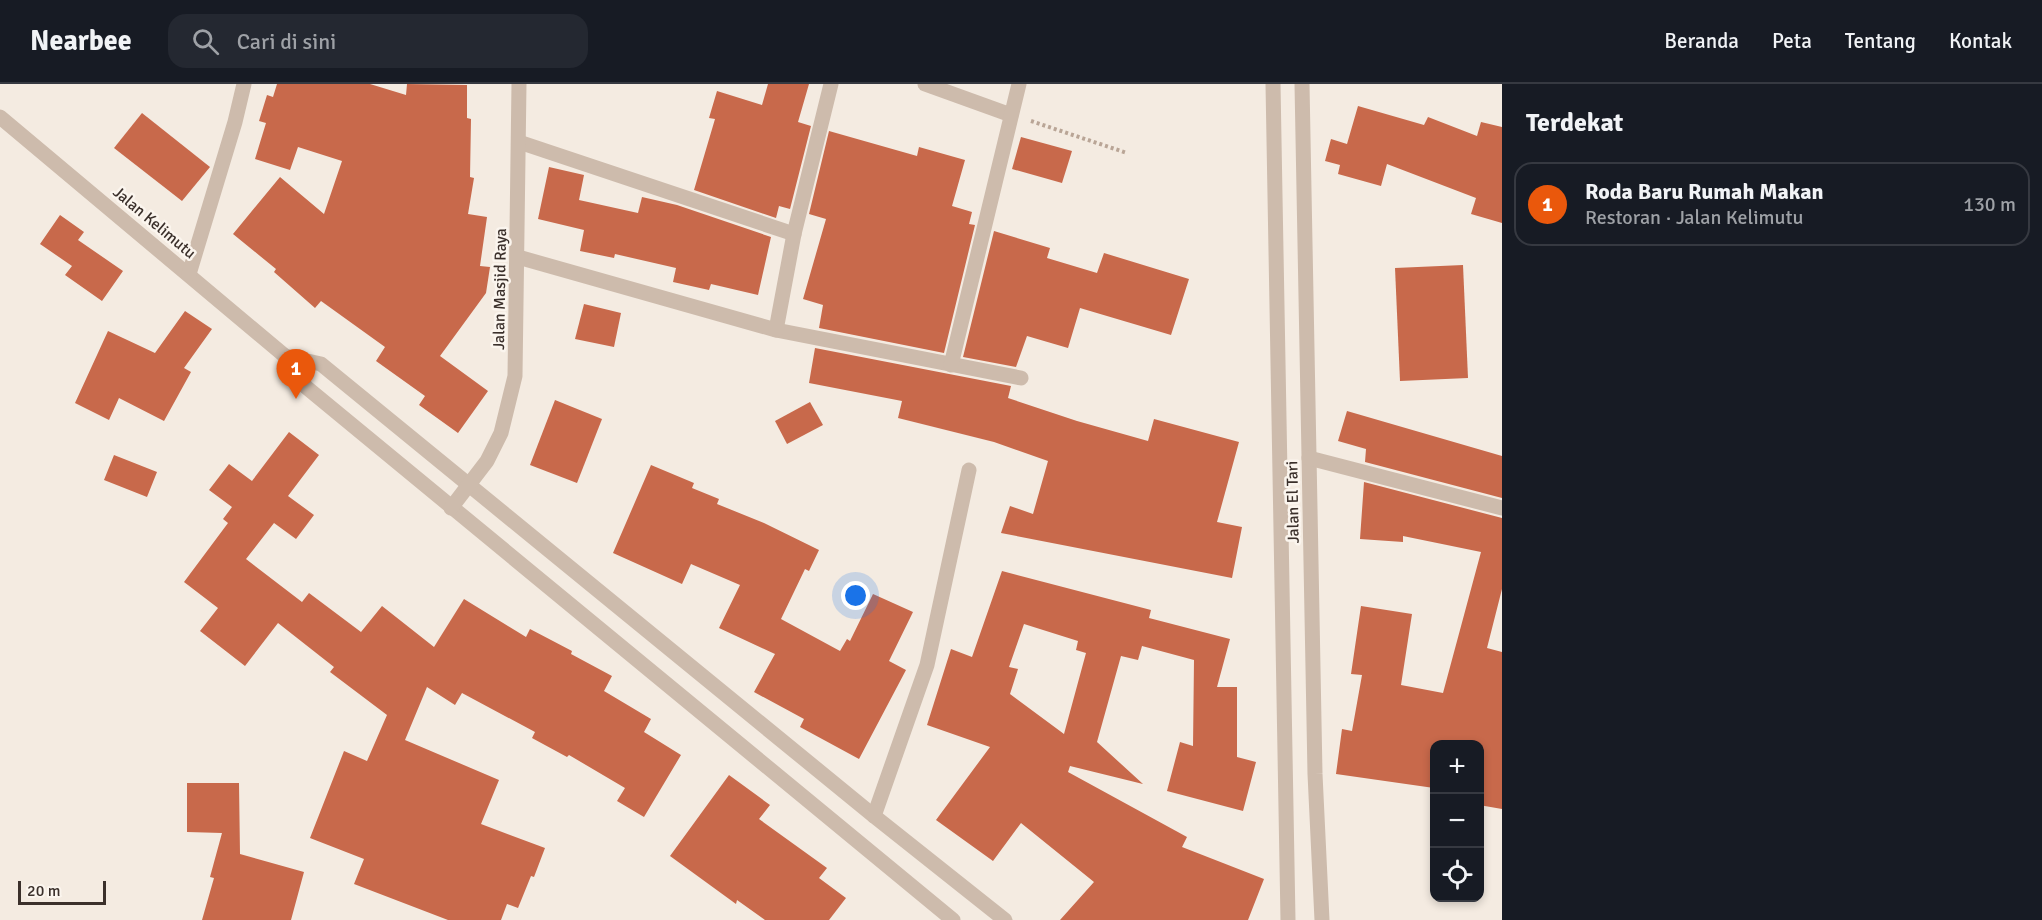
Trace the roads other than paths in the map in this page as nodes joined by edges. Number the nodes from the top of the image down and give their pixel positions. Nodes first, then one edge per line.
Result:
1 (244, 84) edge
2 (519, 84) edge
3 (831, 84) edge
4 (925, 84) edge
5 (1019, 84) edge
6 (1273, 84) edge
7 (1302, 84) edge
8 (1011, 115) junction
9 (0, 117) edge
10 (519, 142) junction
11 (794, 234) junction
12 (518, 257) junction
13 (189, 274) junction
14 (776, 330) junction
15 (285, 356) junction
16 (951, 365) junction
17 (1021, 378) dead end
18 (1309, 458) junction
19 (969, 470) dead end
20 (469, 484) junction
21 (451, 508) junction
22 (1502, 508) edge
23 (874, 816) junction
24 (953, 920) edge
25 (1005, 920) edge
26 (1288, 920) edge
27 (1322, 920) edge

1 - 13 street
2 - 10 street, Jalan Masjid Raya
3 - 11 street
4 - 8 street
5 - 8 street
6 - 26 street, Jalan El Tari
7 - 18 street, Jalan El Tari
8 - 16 street
9 - 13 street, Jalan Kelimutu
10 - 11 street
10 - 12 street, Jalan Masjid Raya
11 - 14 street
12 - 14 street
12 - 20 street, Jalan Masjid Raya
13 - 15 street, Jalan Kelimutu
14 - 16 street
15 - 20 street, Jalan Kelimutu
15 - 21 street, Jalan Kelimutu
16 - 17 street
18 - 22 street
18 - 27 street, Jalan El Tari
19 - 23 street
20 - 21 street, Jalan Masjid Raya
20 - 23 street, Jalan Kelimutu
21 - 24 street, Jalan Kelimutu
23 - 25 street, Jalan Kelimutu

